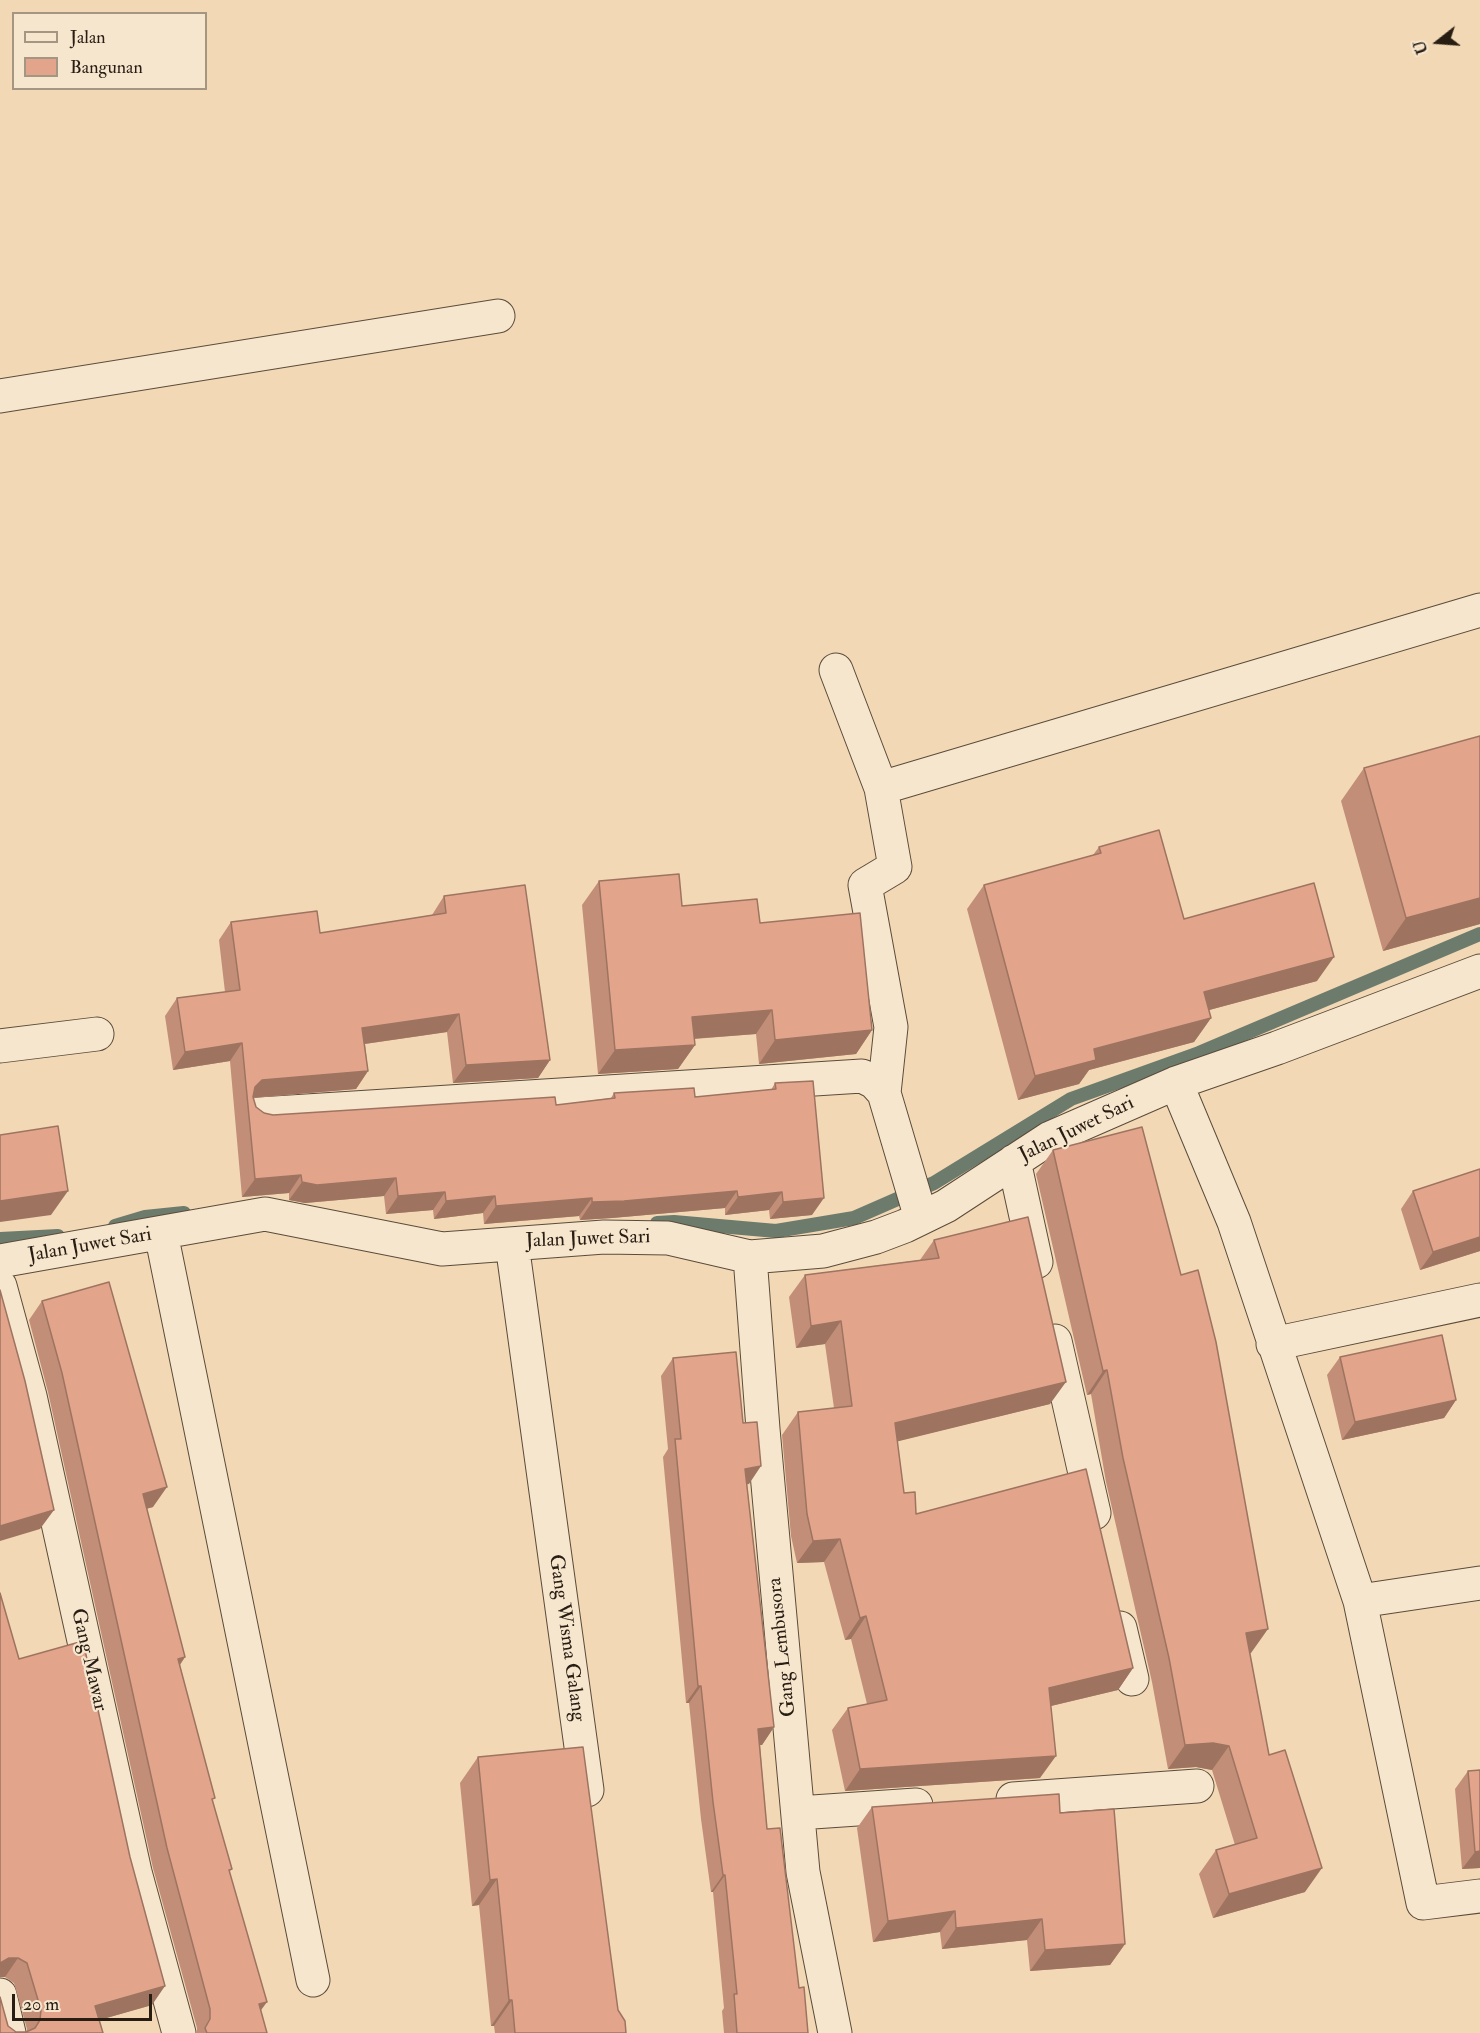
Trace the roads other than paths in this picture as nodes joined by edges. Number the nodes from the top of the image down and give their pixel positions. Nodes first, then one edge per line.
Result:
1 (498, 316) dead end
2 (0, 396) edge
3 (1480, 610) edge
4 (836, 670) dead end
5 (881, 788) junction
6 (1480, 970) edge
7 (97, 1034) dead end
8 (0, 1046) edge
9 (1176, 1083) junction
10 (884, 1093) junction
11 (259, 1114) edge
12 (1014, 1161) junction
13 (921, 1218) junction
14 (161, 1233) junction
15 (512, 1244) junction
16 (750, 1257) junction
17 (0, 1261) edge
18 (0, 1286) edge
19 (1480, 1300) edge
20 (1274, 1344) junction
21 (1100, 1541) edge
22 (1480, 1583) edge
23 (1113, 1599) edge
24 (1360, 1601) junction
25 (1132, 1679) edge
26 (1197, 1786) dead end
27 (986, 1800) edge
28 (951, 1803) edge
29 (798, 1813) junction
30 (591, 1825) edge
31 (1480, 1896) edge
32 (313, 1980) dead end
33 (0, 1995) edge
34 (9, 2033) edge
35 (179, 2033) edge
36 (836, 2033) edge

1 - 2 street
3 - 5 street
4 - 5 street
5 - 10 street
6 - 9 street, Jalan Juwet Sari
7 - 8 street
9 - 12 street, Jalan Juwet Sari
9 - 20 street
10 - 11 street
10 - 13 street
12 - 13 street, Jalan Juwet Sari
12 - 21 street
13 - 16 street, Jalan Juwet Sari
14 - 15 street, Jalan Juwet Sari
14 - 17 street, Jalan Juwet Sari
14 - 32 street
15 - 16 street, Jalan Juwet Sari
15 - 30 street, Gang Wisma Galang
16 - 29 street, Gang Lembusora
18 - 35 street, Gang Mawar
19 - 20 street
20 - 24 street
22 - 24 street
23 - 25 street
24 - 31 street
26 - 27 street
28 - 29 street
29 - 36 street, Gang Lembusora
33 - 34 street

